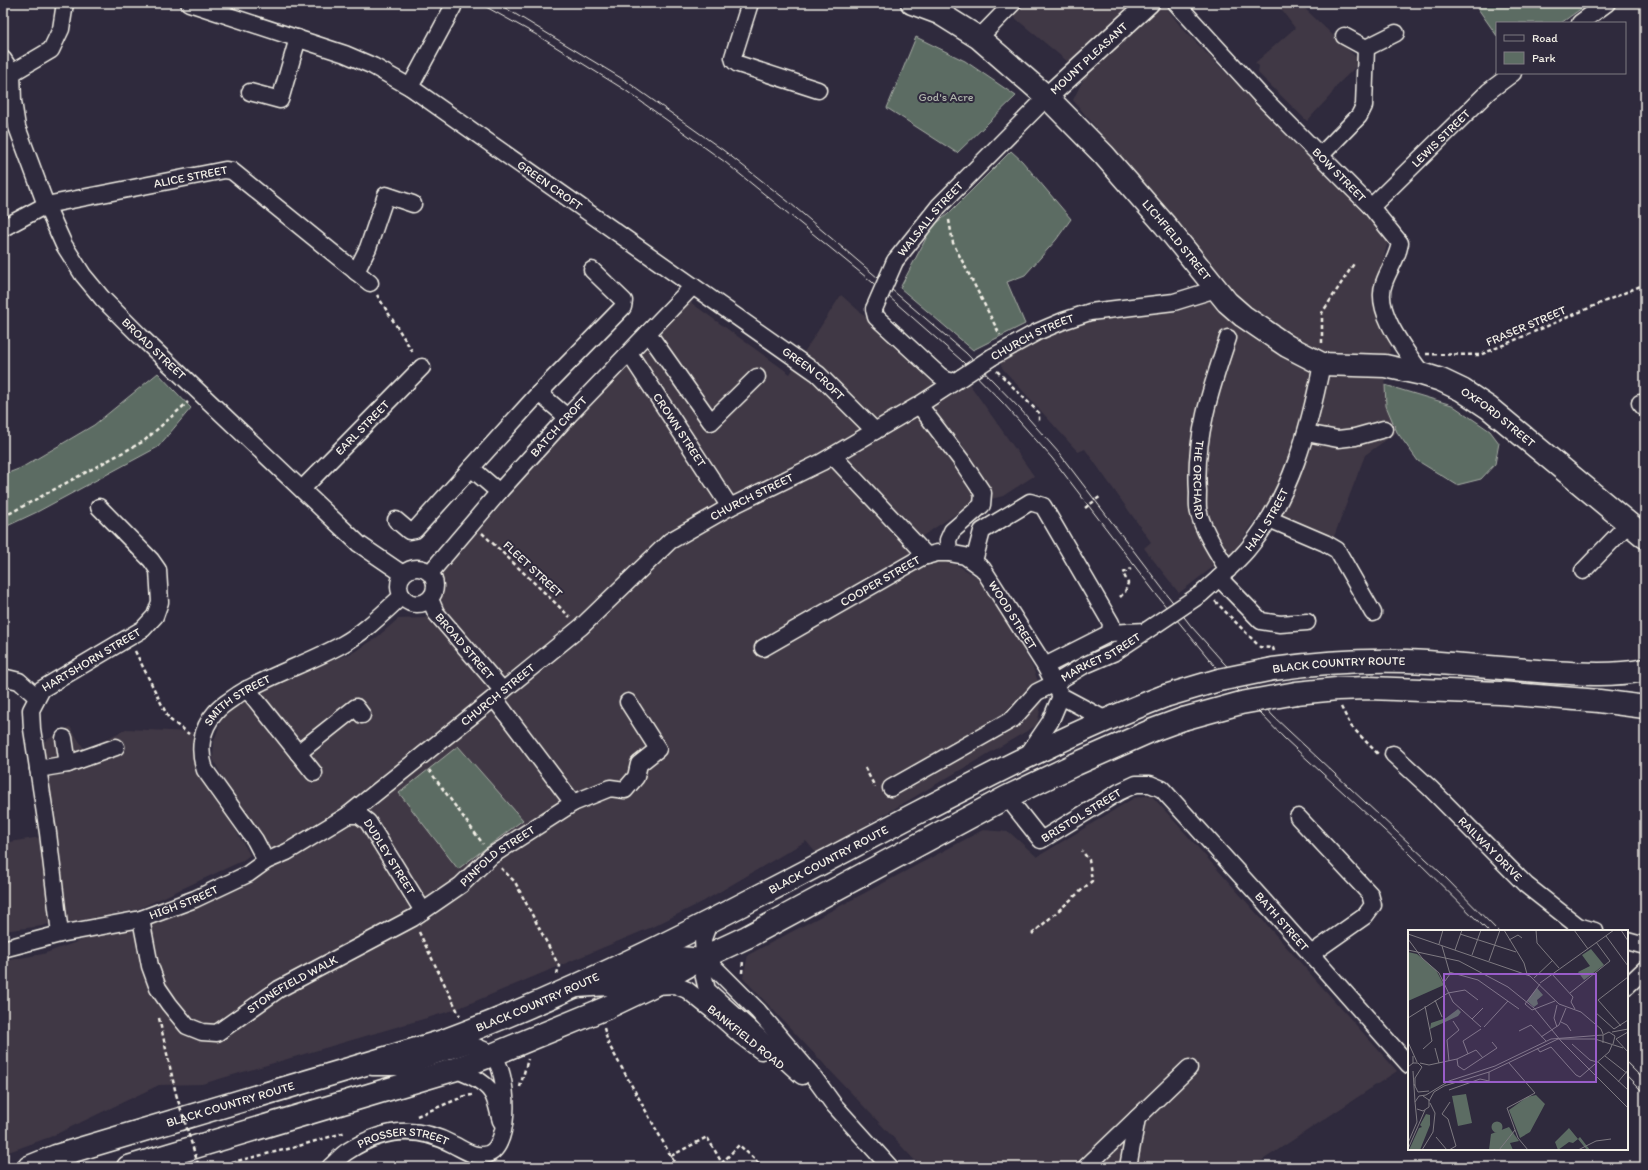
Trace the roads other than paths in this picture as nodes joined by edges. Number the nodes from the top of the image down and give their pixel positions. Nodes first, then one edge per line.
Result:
1 (65, 3) edge
2 (189, 3) edge
3 (750, 3) edge
4 (912, 3) edge
5 (1013, 3) edge
6 (1149, 3) edge
7 (1176, 3) edge
8 (1607, 3) edge
9 (453, 7) dead end
10 (1581, 22) edge
11 (1396, 33) dead end
12 (1344, 36) dead end
13 (298, 38) junction
14 (979, 38) junction
15 (1366, 48) junction
16 (3, 59) edge
17 (12, 73) junction
18 (1512, 74) edge
19 (410, 88) junction
20 (818, 90) dead end
21 (250, 92) dead end
22 (1047, 97) junction
23 (1320, 156) junction
24 (413, 204) dead end
25 (46, 205) junction
26 (1371, 207) junction
27 (3, 228) edge
28 (592, 270) dead end
29 (356, 272) junction
30 (370, 283) road end
31 (693, 286) junction
32 (1216, 289) junction
33 (648, 333) junction
34 (1228, 338) dead end
35 (629, 353) junction
36 (1322, 364) junction
37 (422, 367) road end
38 (1422, 374) junction
39 (757, 377) dead end
40 (958, 380) junction
41 (539, 393) junction
42 (920, 405) junction
43 (567, 417) junction
44 (1384, 429) dead end
45 (875, 431) junction
46 (1306, 433) junction
47 (833, 456) junction
48 (471, 468) junction
49 (302, 489) junction
50 (499, 492) junction
51 (99, 507) dead end
52 (730, 507) junction
53 (1269, 519) junction
54 (396, 520) dead end
55 (1637, 530) edge
56 (949, 553) junction
57 (927, 556) junction
58 (974, 561) junction
59 (1583, 571) dead end
60 (430, 573) junction
61 (403, 574) junction
62 (1224, 574) junction
63 (402, 596) junction
64 (430, 599) junction
65 (1373, 613) dead end
66 (1307, 622) dead end
67 (1146, 631) junction
68 (1110, 633) junction
69 (763, 648) dead end
70 (1045, 666) junction
71 (1645, 670) edge
72 (3, 677) edge
73 (247, 689) junction
74 (1058, 689) junction
75 (498, 695) junction
76 (37, 697) junction
77 (628, 702) dead end
78 (1645, 706) edge
79 (362, 715) dead end
80 (1106, 720) junction
81 (64, 738) dead end
82 (116, 747) dead end
83 (298, 753) junction
84 (1393, 754) dead end
85 (1026, 757) junction
86 (68, 764) junction
87 (38, 769) junction
88 (314, 773) dead end
89 (1150, 784) joint
90 (891, 788) dead end
91 (1006, 797) junction
92 (573, 803) junction
93 (348, 814) junction
94 (1298, 817) dead end
95 (266, 861) junction
96 (418, 914) junction
97 (141, 920) junction
98 (710, 920) junction
99 (1592, 930) edge
100 (60, 934) junction
101 (1628, 941) edge
102 (1645, 946) edge
103 (3, 949) edge
104 (1311, 954) junction
105 (704, 957) junction
106 (1645, 969) edge
107 (1628, 985) edge
108 (652, 986) junction
109 (571, 989) junction
110 (492, 1055) junction
111 (415, 1056) junction
112 (1408, 1064) edge
113 (1189, 1068) dead end
114 (453, 1070) junction
115 (834, 1105) junction
116 (1137, 1118) junction
117 (503, 1126) junction
118 (483, 1161) edge
119 (881, 1164) edge
120 (29, 1167) edge
121 (128, 1167) edge
122 (331, 1167) edge
123 (1086, 1167) edge
124 (1128, 1167) edge

1 - 17 street
2 - 13 street, GREEN CROFT
3 - 20 street
4 - 14 highway, LICHFIELD STREET
5 - 14 street
6 - 22 main road, MOUNT PLEASANT
7 - 23 street, BOW STREET
8 - 10 street
9 - 19 street
11 - 15 street
12 - 15 street
13 - 19 street, GREEN CROFT
13 - 21 street
14 - 22 highway, LICHFIELD STREET
15 - 23 street
16 - 17 street
17 - 25 street, BROAD STREET
18 - 26 street, LEWIS STREET
19 - 31 street, GREEN CROFT
22 - 32 highway, LICHFIELD STREET
22 - 40 street, WALSALL STREET, bridge
23 - 26 street, BOW STREET
24 - 29 street
25 - 27 street, ALICE STREET
25 - 29 street, ALICE STREET
25 - 49 street, BROAD STREET
26 - 38 street, BOW STREET
28 - 41 street
29 - 30 street, ALICE STREET
31 - 33 street, BATCH CROFT
31 - 45 street, GREEN CROFT
32 - 36 highway, LICHFIELD STREET
32 - 40 street, CHURCH STREET, bridge
33 - 35 street, BATCH CROFT
33 - 39 street
34 - 62 street, THE ORCHARD
35 - 43 street, BATCH CROFT
35 - 52 street, CROWN STREET
36 - 38 highway, OXFORD STREET
36 - 46 street, HALL STREET
37 - 49 street, EARL STREET
38 - 55 highway, OXFORD STREET
40 - 42 street, CHURCH STREET
41 - 43 street
41 - 48 street
42 - 45 street, CHURCH STREET
42 - 56 street
43 - 50 street, BATCH CROFT
44 - 46 street
45 - 47 street, CHURCH STREET
46 - 53 street, HALL STREET
47 - 52 street, CHURCH STREET
47 - 57 street
48 - 50 street
48 - 54 street
49 - 61 street, BROAD STREET
50 - 60 street, BATCH CROFT
51 - 76 street, HARTSHORN STREET
52 - 75 street, CHURCH STREET
53 - 62 street, HALL STREET
53 - 65 street
55 - 59 street
56 - 57 street, COOPER STREET
56 - 58 street, WOOD STREET
57 - 69 street, COOPER STREET
58 - 68 street
58 - 70 street, WOOD STREET
60 - 61 street
60 - 64 street
61 - 63 street
62 - 66 street, THE ORCHARD
62 - 67 street, HALL STREET, bridge
63 - 64 street
63 - 73 street, SMITH STREET
64 - 75 street, BROAD STREET
67 - 68 street
67 - 74 street, MARKET STREET
68 - 70 street
70 - 74 street, WOOD STREET
71 - 80 highway, BLACK COUNTRY ROUTE, bridge
72 - 76 street
73 - 83 street
73 - 95 street, SMITH STREET
74 - 80 street
74 - 85 street
74 - 90 street, MARKET STREET
75 - 92 street
75 - 93 street, CHURCH STREET
76 - 87 street, HARTSHORN STREET
77 - 92 street, PINFOLD STREET
78 - 91 highway, BLACK COUNTRY ROUTE, bridge
79 - 83 street
80 - 85 highway, BLACK COUNTRY ROUTE
81 - 86 street
82 - 86 street
83 - 88 street
84 - 99 street, RAILWAY DRIVE
85 - 98 highway, BLACK COUNTRY ROUTE
86 - 87 street
87 - 100 street, HARTSHORN STREET
89 - 91 street, BRISTOL STREET
89 - 104 street, BATH STREET
91 - 105 highway, BLACK COUNTRY ROUTE
92 - 96 street, PINFOLD STREET
93 - 95 street, HIGH STREET
93 - 96 street, DUDLEY STREET
94 - 104 street
95 - 97 street, HIGH STREET
96 - 97 street, STONEFIELD WALK
97 - 100 street, HIGH STREET
98 - 105 street
98 - 109 highway, BLACK COUNTRY ROUTE
100 - 103 street, HIGH STREET
101 - 102 street
104 - 112 street, BATH STREET
105 - 108 highway, BLACK COUNTRY ROUTE
105 - 109 street
105 - 115 street
106 - 107 street
108 - 110 highway, BLACK COUNTRY ROUTE
108 - 115 street, BANKFIELD ROAD
109 - 111 highway, BLACK COUNTRY ROUTE
110 - 111 street
110 - 114 highway, BLACK COUNTRY ROUTE
110 - 117 street
111 - 114 street
111 - 120 highway, BLACK COUNTRY ROUTE
113 - 116 street
114 - 117 street
114 - 121 highway, BLACK COUNTRY ROUTE
115 - 119 street, BANKFIELD ROAD
116 - 123 street
116 - 124 street
117 - 118 street
118 - 122 street, PROSSER STREET

